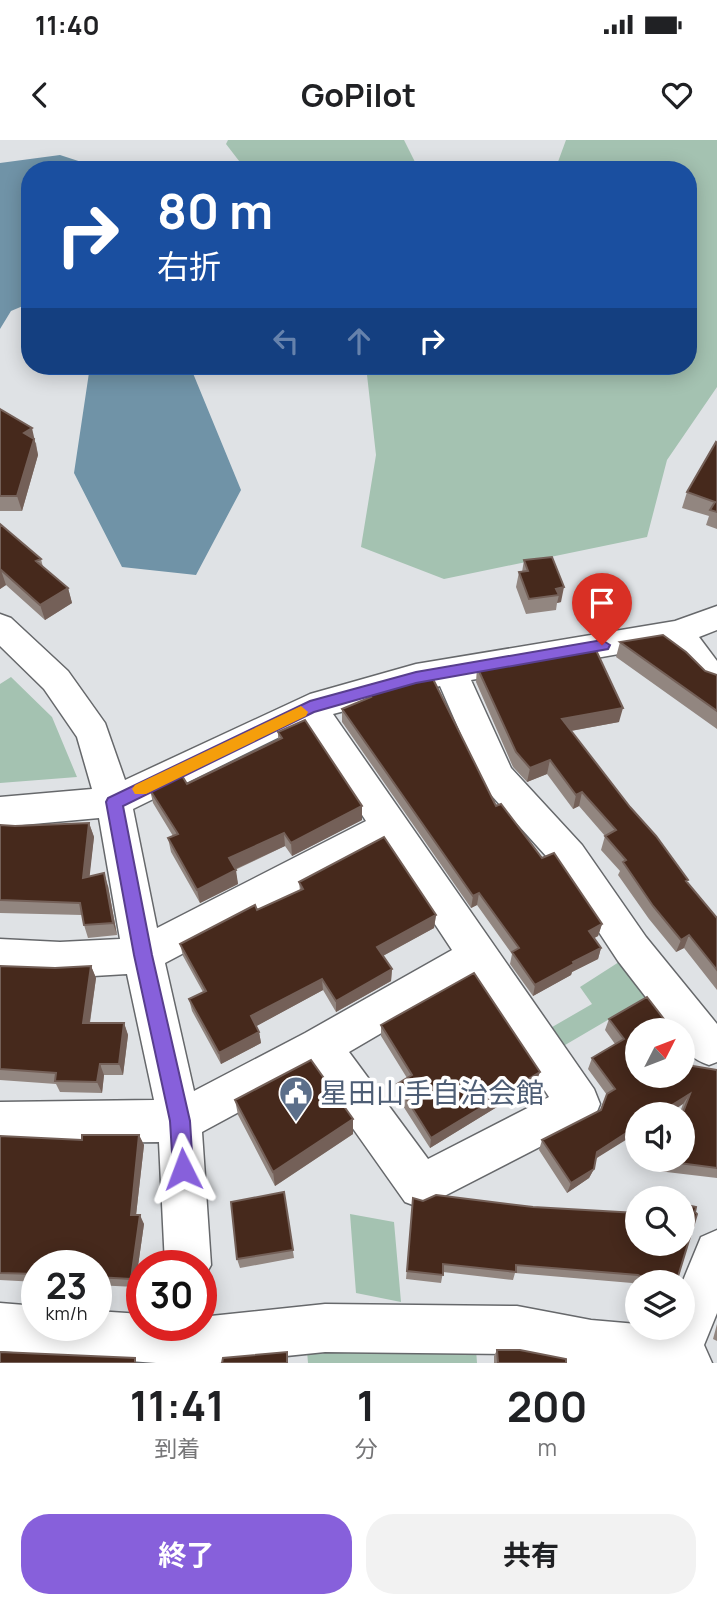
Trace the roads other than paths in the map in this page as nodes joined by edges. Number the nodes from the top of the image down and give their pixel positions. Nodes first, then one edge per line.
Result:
1 (717, 618) edge
2 (678, 632) junction
3 (6, 641) edge
4 (451, 671) junction
5 (717, 678) edge
6 (310, 707) junction
7 (114, 802) junction
8 (0, 812) edge
9 (390, 826) junction
10 (143, 955) junction
11 (480, 955) junction
12 (0, 957) edge
13 (709, 1046) dead end
14 (320, 1047) junction
15 (180, 1121) junction
16 (0, 1123) edge
17 (187, 1250) edge
18 (717, 1253) edge
19 (0, 1327) edge
20 (191, 1343) edge
21 (593, 1353) edge
22 (683, 1358) edge

1 - 2 street
2 - 4 street
2 - 5 street
3 - 7 street
4 - 6 street
4 - 13 street
6 - 7 street
6 - 9 street
7 - 8 street
7 - 10 street
9 - 10 street
9 - 11 street
10 - 12 street
10 - 15 street
11 - 14 street
11 - 14 street
14 - 15 street
15 - 16 street
15 - 17 street
18 - 22 street
19 - 20 street
20 - 21 street
21 - 22 street

